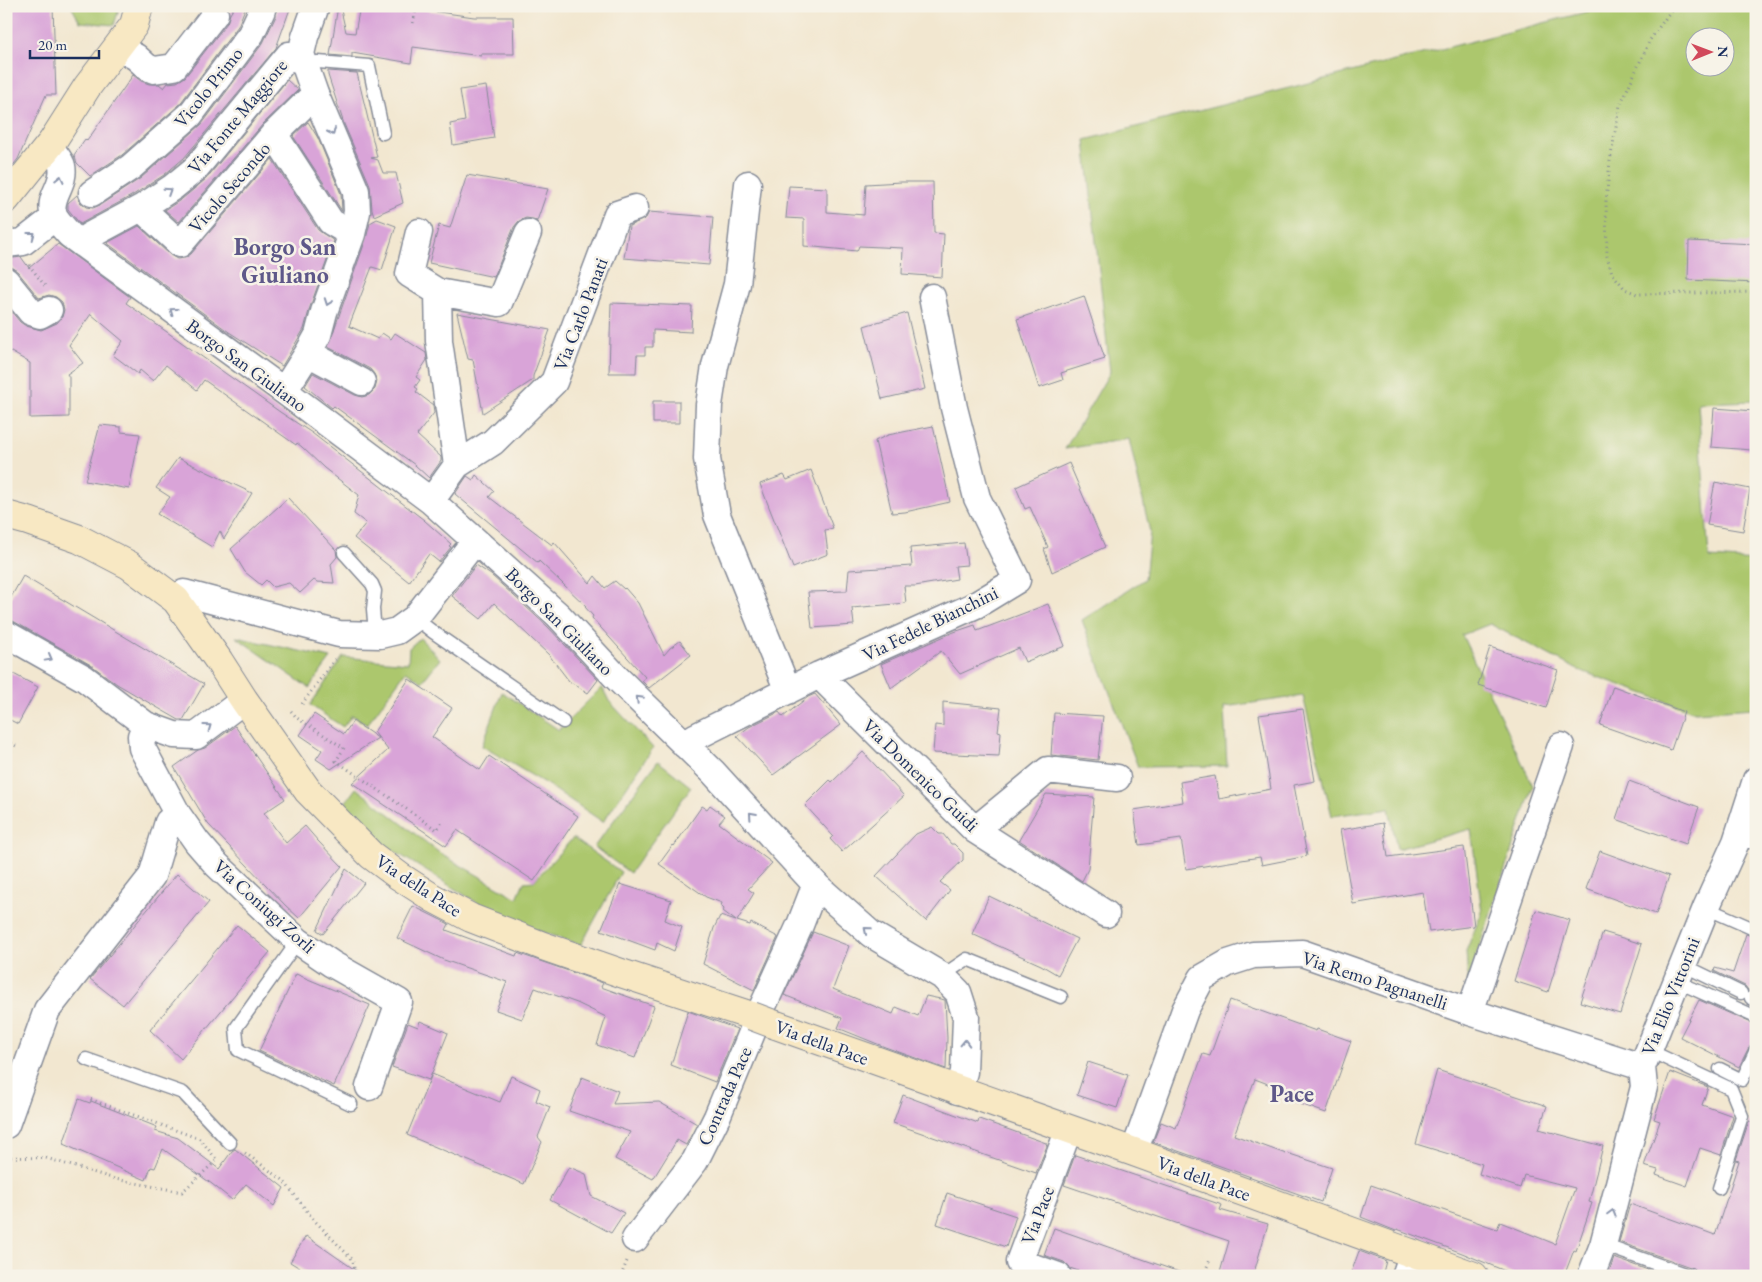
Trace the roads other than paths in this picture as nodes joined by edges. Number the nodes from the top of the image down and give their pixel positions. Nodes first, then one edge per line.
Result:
1 (140, 6) edge
2 (212, 6) edge
3 (261, 6) edge
4 (316, 6) edge
5 (112, 56) junction
6 (302, 59) junction
7 (315, 94) junction
8 (383, 133) dead end
9 (274, 134) junction
10 (50, 146) junction
11 (748, 184) dead end
12 (92, 193) dead end
13 (6, 199) edge
14 (141, 208) junction
15 (635, 208) dead end
16 (54, 216) junction
17 (419, 232) dead end
18 (528, 233) dead end
19 (352, 234) junction
20 (6, 244) edge
21 (82, 244) junction
22 (6, 281) edge
23 (438, 292) junction
24 (932, 297) dead end
25 (48, 300) road end
26 (308, 354) junction
27 (362, 382) dead end
28 (284, 390) junction
29 (456, 465) junction
30 (431, 501) junction
31 (6, 515) edge
32 (475, 541) junction
33 (344, 553) dead end
34 (176, 600) junction
35 (416, 618) junction
36 (6, 634) edge
37 (380, 635) junction
38 (819, 675) junction
39 (788, 690) junction
40 (244, 700) junction
41 (563, 722) dead end
42 (146, 725) junction
43 (685, 745) junction
44 (1562, 746) dead end
45 (1117, 778) dead end
46 (1756, 780) edge
47 (178, 815) junction
48 (975, 830) junction
49 (1746, 842) edge
50 (818, 887) junction
51 (1706, 908) junction
52 (1106, 914) dead end
53 (1756, 930) edge
54 (298, 941) junction
55 (1679, 973) junction
56 (942, 976) junction
57 (1061, 997) dead end
58 (1749, 997) edge
59 (1470, 1012) junction
60 (1756, 1017) edge
61 (1756, 1050) edge
62 (86, 1059) dead end
63 (1645, 1059) junction
64 (1720, 1069) dead end
65 (958, 1090) junction
66 (360, 1095) joint
67 (6, 1125) edge
68 (1069, 1129) junction
69 (230, 1143) road end
70 (1134, 1152) junction
71 (1719, 1188) dead end
72 (635, 1239) dead end
73 (1603, 1245) junction
74 (1409, 1265) edge
75 (1058, 1276) edge
76 (1474, 1276) edge
77 (1591, 1276) edge
78 (1690, 1276) edge

1 - 5 main road
2 - 5 street
3 - 12 street, Vicolo Primo
4 - 6 street, Via Fonte Maggiore
5 - 10 main road
6 - 7 street
6 - 8 lane
14 -> 6 street, Via Fonte Maggiore
7 - 9 street, Vicolo Secondo
7 -> 19 street
9 - 14 street, Vicolo Secondo
9 - 19 street
10 - 13 main road
16 -> 10 street
11 - 39 street
14 - 21 street, Via Fonte Maggiore
15 - 29 street, Via Carlo Panati
20 -> 16 street
16 - 21 street, Borgo San Giuliano
17 - 23 street
18 - 23 street
19 -> 26 street
28 -> 21 street, Borgo San Giuliano
22 - 25 street
23 - 29 street
24 - 38 street, Via Fedele Bianchini
26 - 27 street
26 - 28 street
28 - 30 street, Borgo San Giuliano
29 - 30 street, Via Carlo Panati
30 - 32 street, Borgo San Giuliano
31 - 34 main road, Via della Pace
32 - 35 street
43 -> 32 street, Borgo San Giuliano
33 - 37 lane
34 - 37 street
34 - 40 main road, Via della Pace
35 - 37 street
35 - 41 lane
36 -> 42 street
38 - 39 street, Via Fedele Bianchini
38 - 48 street, Via Domenico Guidi
39 - 43 street, Via Fedele Bianchini
42 -> 40 street
40 - 65 main road, Via della Pace
42 - 47 street, Via Coniugi Zorli
50 -> 43 street, Borgo San Giuliano
44 - 59 street
45 - 48 street
46 - 49 street, Via Elio Vittorini
47 - 54 street, Via Coniugi Zorli
47 - 67 street
48 - 52 street, Via Domenico Guidi
49 - 51 street, Via Elio Vittorini
56 -> 50 street, Borgo San Giuliano
50 - 72 street, Contrada Pace
51 - 53 lane
51 - 55 street, Via Elio Vittorini
54 - 66 street, Via Coniugi Zorli
54 - 66 lane
55 - 58 lane
55 - 60 lane
55 - 63 street, Via Elio Vittorini
56 - 57 lane
65 -> 56 street, Borgo San Giuliano
59 - 63 street, Via Remo Pagnanelli
59 - 70 street, Via Remo Pagnanelli
61 - 64 lane
62 - 69 lane
63 - 71 lane
73 -> 63 street, Via Elio Vittorini
65 - 68 main road, Via della Pace
68 - 70 main road, Via della Pace
68 - 75 street, Via Pace
70 - 74 main road, Via della Pace
73 - 77 street, Via Elio Vittorini
73 - 78 lane
74 - 76 main road, Via della Pace

